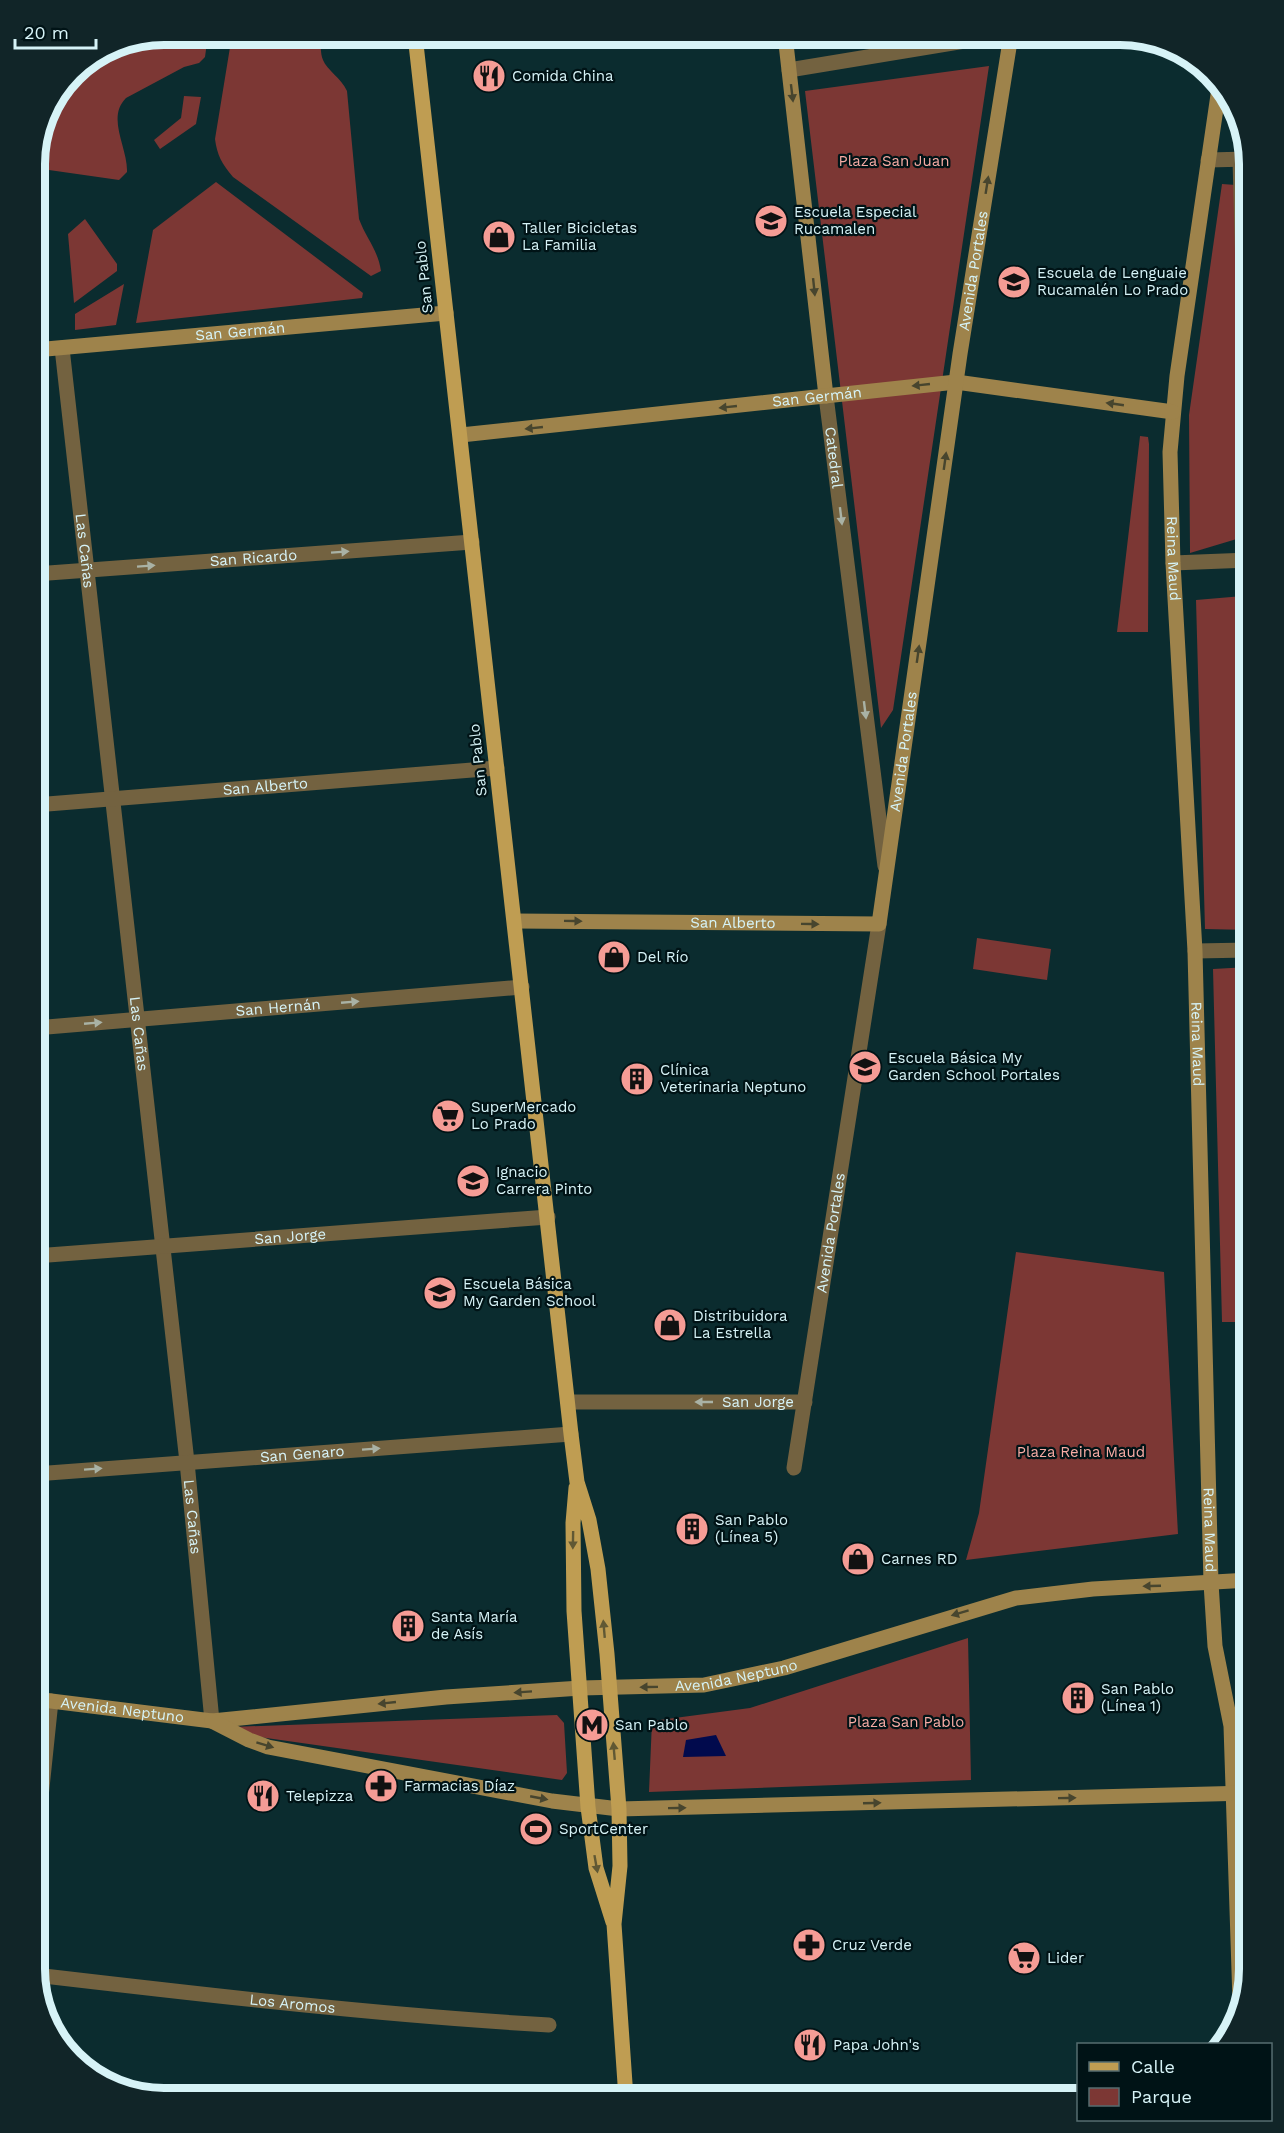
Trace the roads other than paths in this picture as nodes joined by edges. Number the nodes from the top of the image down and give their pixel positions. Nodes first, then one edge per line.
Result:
1 (416, 45) edge
2 (786, 45) edge
3 (940, 45) edge
4 (1009, 45) edge
5 (789, 70) junction
6 (1218, 96) edge
7 (1239, 159) edge
8 (1208, 160) junction
9 (446, 313) junction
10 (62, 348) junction
11 (45, 349) edge
12 (956, 382) junction
13 (826, 396) junction
14 (1173, 412) junction
15 (461, 435) junction
16 (472, 542) junction
17 (1239, 560) edge
18 (1173, 563) junction
19 (88, 570) junction
20 (45, 573) edge
21 (497, 768) junction
22 (114, 799) junction
23 (45, 804) edge
24 (886, 878) junction
25 (515, 921) junction
26 (879, 924) junction
27 (1239, 950) edge
28 (1195, 951) junction
29 (522, 987) junction
30 (138, 1020) junction
31 (45, 1027) edge
32 (548, 1217) junction
33 (163, 1246) junction
34 (45, 1255) edge
35 (568, 1402) junction
36 (805, 1402) junction
37 (571, 1434) junction
38 (187, 1462) junction
39 (794, 1468) dead end
40 (45, 1473) edge
41 (577, 1482) junction
42 (1239, 1581) edge
43 (1211, 1583) junction
44 (581, 1688) junction
45 (609, 1688) junction
46 (45, 1700) edge
47 (51, 1701) junction
48 (212, 1721) junction
49 (45, 1755) edge
50 (1233, 1793) junction
51 (1239, 1793) edge
52 (588, 1806) junction
53 (619, 1809) junction
54 (614, 1924) junction
55 (1239, 1970) edge
56 (45, 1976) edge
57 (549, 2025) dead end
58 (625, 2088) edge

1 - 9 main road, San Pablo
2 - 5 street, Catedral
3 - 5 street
12 -> 4 street, Avenida Portales
5 -> 13 street, Catedral
6 - 8 street, Reina Maud
7 - 8 street
8 - 14 street, Reina Maud
9 - 10 street, San Germán
9 - 15 main road, San Pablo
10 - 11 street, San Germán
10 - 19 street, Las Cañas
12 -> 13 street, San Germán
14 -> 12 street, San Germán
24 -> 12 street, Avenida Portales
13 -> 15 street, San Germán
13 -> 24 street, Catedral
14 - 18 street, Reina Maud
15 - 16 main road, San Pablo
19 -> 16 street, San Ricardo
16 - 21 main road, San Pablo
17 - 18 street
18 - 28 street, Reina Maud
19 - 20 street, San Ricardo
19 - 22 street, Las Cañas
21 - 22 street, San Alberto
21 - 25 main road, San Pablo
22 - 23 street, San Alberto
22 - 30 street, Las Cañas
24 - 26 street, Avenida Portales
25 -> 26 street, San Alberto
25 - 29 main road, San Pablo
26 - 36 street, Avenida Portales
27 - 28 street
28 - 43 street, Reina Maud
30 -> 29 street, San Hernán
29 - 32 main road, San Pablo
31 -> 30 street, San Hernán
30 - 33 street, Las Cañas
32 - 33 street, San Jorge
32 - 35 main road, San Pablo
33 - 34 street, San Jorge
33 - 38 street, Las Cañas
36 -> 35 street, San Jorge
35 - 37 main road, San Pablo
36 - 39 street, Avenida Portales
38 -> 37 street, San Genaro
37 - 41 main road, San Pablo
40 -> 38 street, San Genaro
38 - 48 street, Las Cañas
41 -> 44 main road, San Pablo
45 -> 41 main road, San Pablo
42 - 43 street, Avenida Neptuno
43 -> 45 street, Avenida Neptuno
43 - 50 street, Reina Maud
44 - 45 street, Avenida Neptuno
44 -> 48 street, Avenida Neptuno
44 - 52 main road, San Pablo
53 -> 45 main road, San Pablo
46 - 47 street, Avenida Neptuno
47 - 48 street, Avenida Neptuno
47 - 49 street
48 -> 52 street, Avenida Neptuno
50 - 51 street, Avenida Neptuno
53 -> 50 street, Avenida Neptuno
50 - 55 street, Reina Maud
52 - 53 street, Avenida Neptuno
52 -> 54 main road, San Pablo
53 - 54 main road, San Pablo
54 - 58 main road, San Pablo
56 - 57 street, Los Aromos

